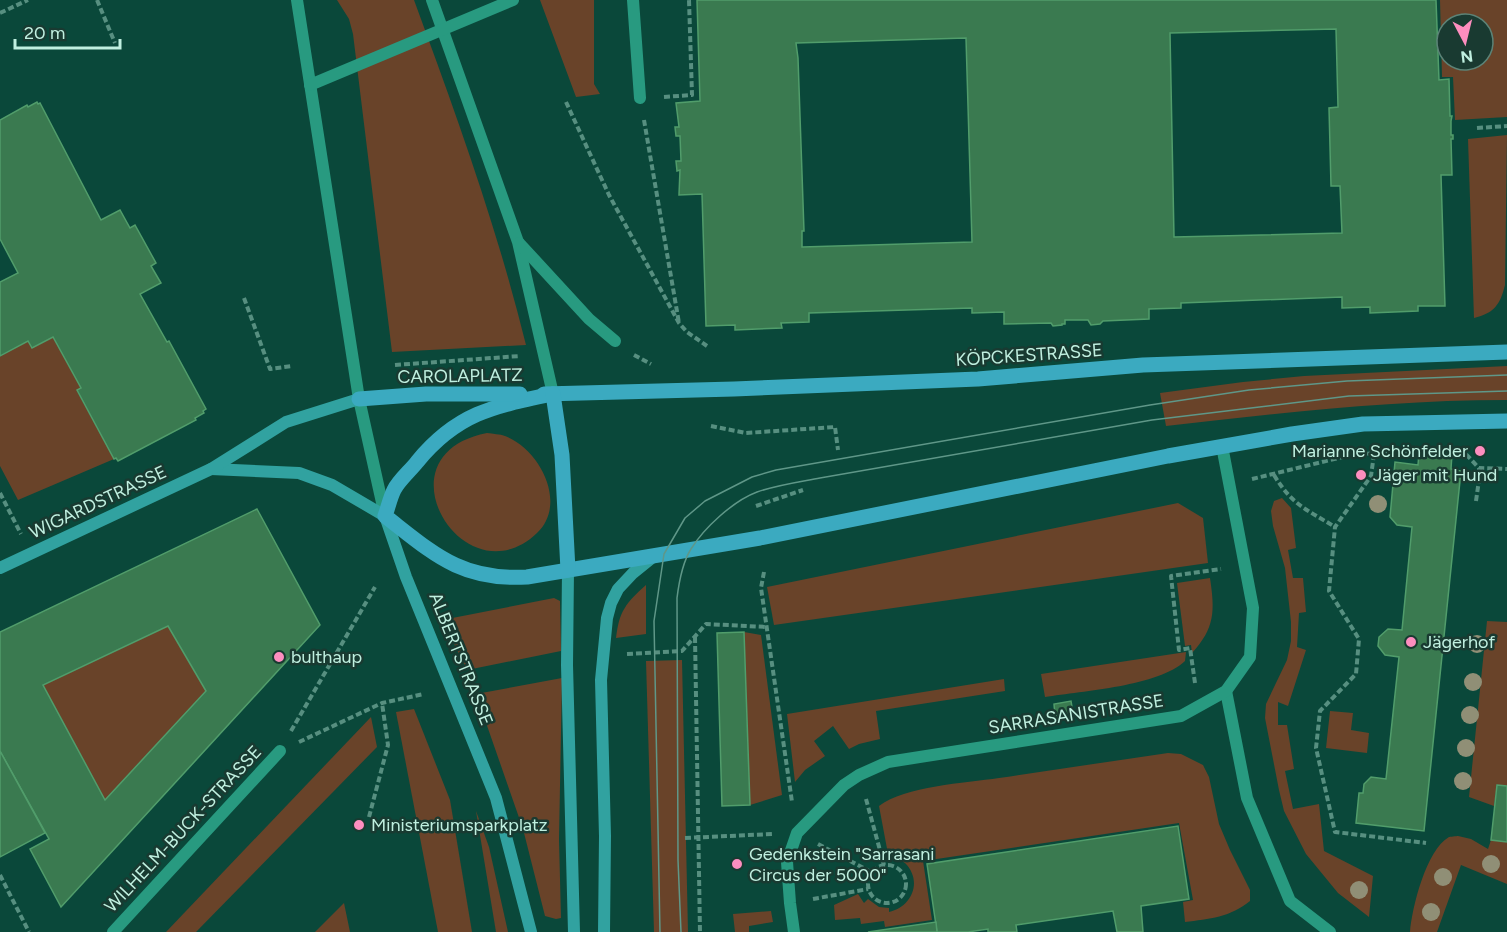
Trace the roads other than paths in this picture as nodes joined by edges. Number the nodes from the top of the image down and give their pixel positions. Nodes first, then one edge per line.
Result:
1 (297, 0) edge
2 (432, 0) edge
3 (513, 0) edge
4 (633, 0) edge
5 (443, 30) junction
6 (310, 85) junction
7 (640, 98) road end
8 (518, 242) junction
9 (615, 341) dead end
10 (1507, 352) edge
11 (553, 394) junction
12 (359, 399) junction
13 (1507, 421) edge
14 (1222, 446) junction
15 (211, 469) junction
16 (385, 516) junction
17 (655, 555) junction
18 (0, 568) edge
19 (568, 570) junction
20 (1226, 692) junction
21 (280, 751) road end
22 (113, 932) edge
23 (531, 932) edge
24 (574, 932) edge
25 (604, 932) edge
26 (794, 932) edge
27 (1330, 932) edge

1 - 6 street
2 - 5 street, CAROLAPLATZ
3 - 5 street
4 - 7 street
5 - 6 street
5 - 8 street, CAROLAPLATZ
6 - 12 street
8 - 9 street
8 - 11 street, CAROLAPLATZ
10 - 11 main road, KÖPCKESTRASSE
11 - 12 main road, CAROLAPLATZ
11 - 16 main road
11 - 19 main road
12 - 15 main road, WIGARDSTRASSE
12 - 16 street, ALBERTSTRASSE
13 - 14 main road
14 - 17 main road
14 - 20 street, SARRASANISTRASSE
15 - 16 main road, WIGARDSTRASSE
15 - 18 main road, WIGARDSTRASSE
16 - 19 main road
16 - 23 main road, ALBERTSTRASSE
17 - 19 main road
17 - 25 main road
19 - 24 main road
20 - 26 street, SARRASANISTRASSE
20 - 27 street
21 - 22 street, WILHELM-BUCK-STRASSE

